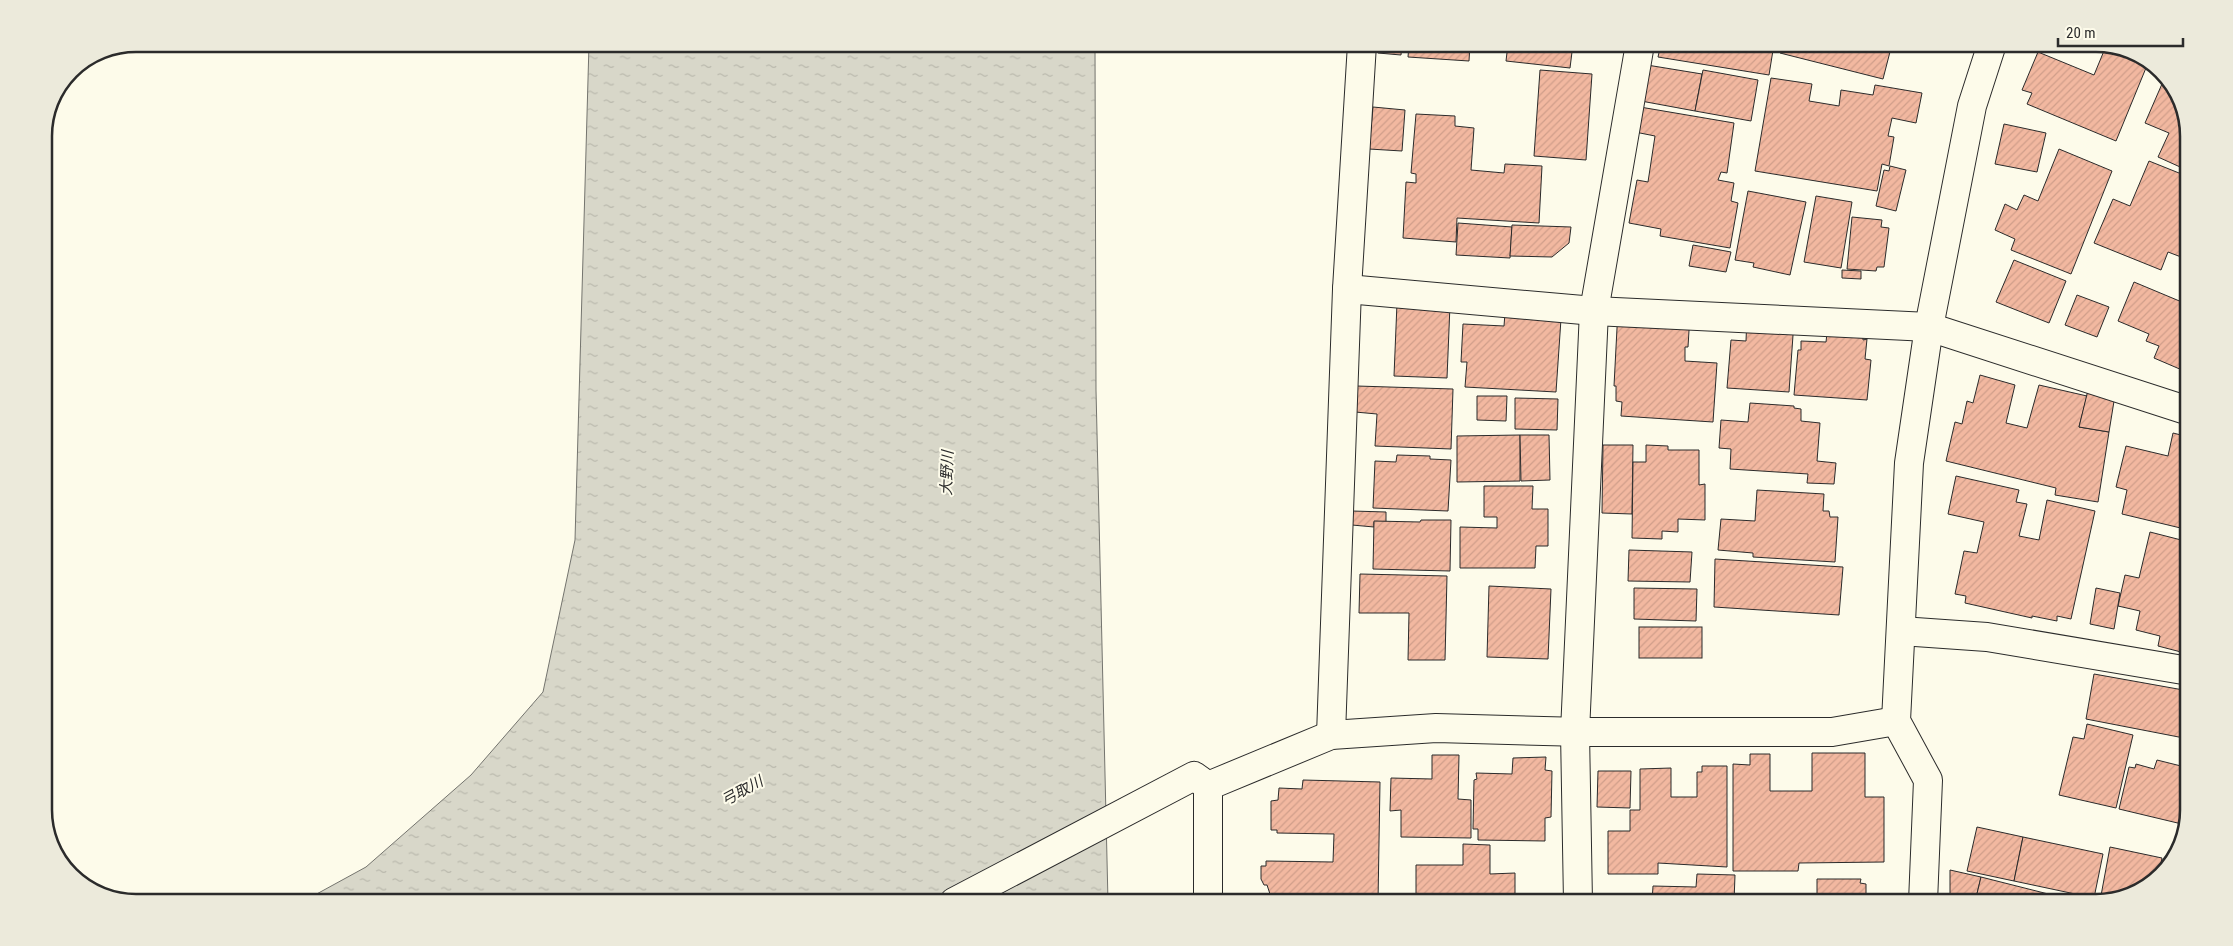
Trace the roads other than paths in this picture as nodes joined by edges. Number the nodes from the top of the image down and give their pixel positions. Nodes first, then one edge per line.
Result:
1 (1362, 52) edge
2 (1639, 52) edge
3 (1989, 52) edge
4 (1347, 289) junction
5 (1594, 311) junction
6 (1928, 327) junction
7 (2180, 408) edge
8 (1900, 631) junction
9 (2180, 669) edge
10 (1896, 721) junction
11 (1576, 732) junction
12 (1331, 735) junction
13 (1201, 781) junction
14 (970, 894) edge
15 (1208, 894) edge
16 (1578, 894) edge
17 (1923, 894) edge

1 - 4 street
2 - 5 street
3 - 6 street
4 - 5 street
4 - 12 street
5 - 6 street
5 - 11 street
6 - 7 street
6 - 8 street
8 - 9 street
8 - 10 street
10 - 11 street
10 - 17 street
11 - 12 street
11 - 16 street
12 - 13 street
13 - 14 street
13 - 15 street

